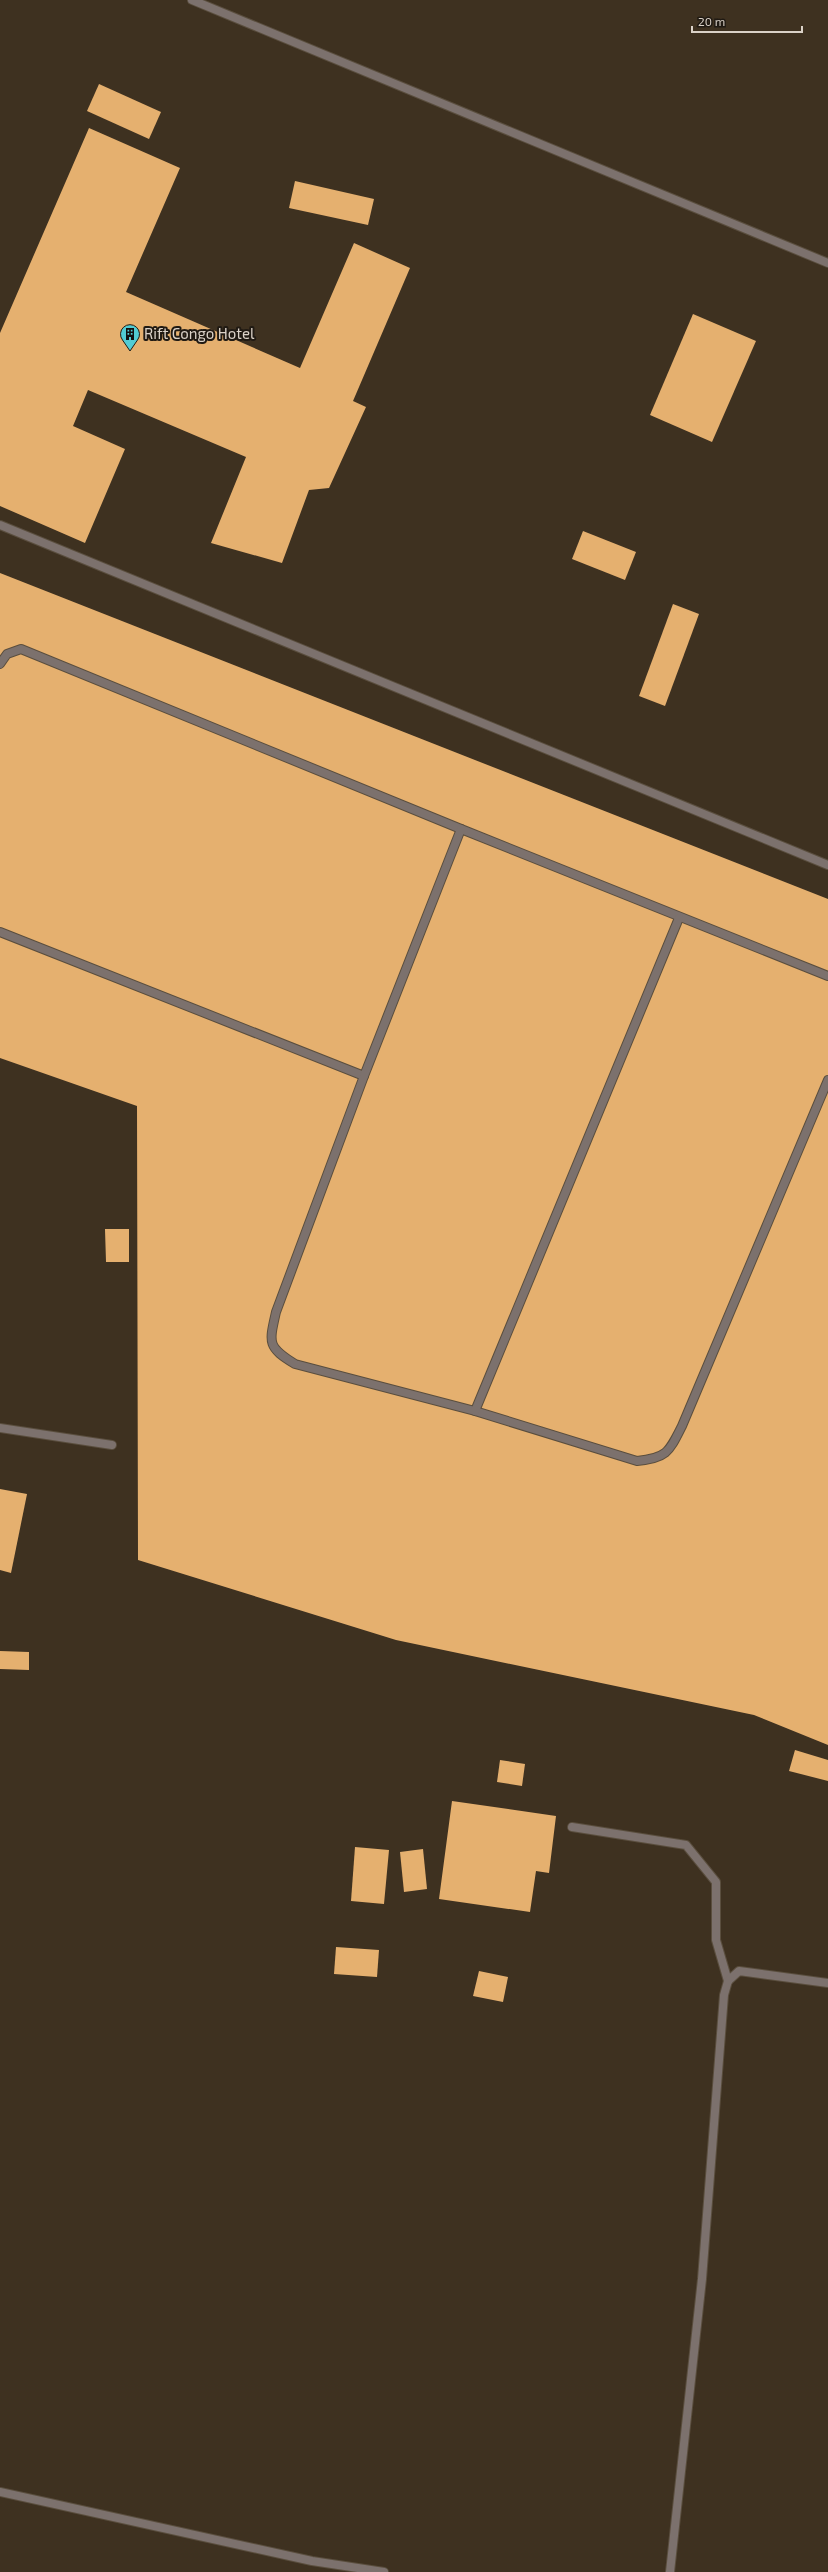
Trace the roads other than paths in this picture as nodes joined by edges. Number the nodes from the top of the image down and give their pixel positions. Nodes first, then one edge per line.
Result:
1 (192, 0) edge
2 (828, 263) edge
3 (0, 525) edge
4 (0, 664) edge
5 (461, 829) junction
6 (828, 865) edge
7 (679, 918) junction
8 (0, 932) edge
9 (828, 976) edge
10 (364, 1076) junction
11 (828, 1080) edge
12 (475, 1411) junction
13 (0, 1428) edge
14 (112, 1445) dead end
15 (572, 1827) dead end
16 (728, 1981) junction
17 (828, 1983) edge
18 (0, 2492) edge
19 (384, 2572) edge
20 (670, 2572) edge

1 - 2 street
3 - 6 street
4 - 5 street
5 - 7 street
5 - 10 street
7 - 9 street
7 - 12 street
8 - 10 street
10 - 12 street
11 - 12 street
13 - 14 street
15 - 16 street
16 - 17 street
16 - 20 street
18 - 19 street

